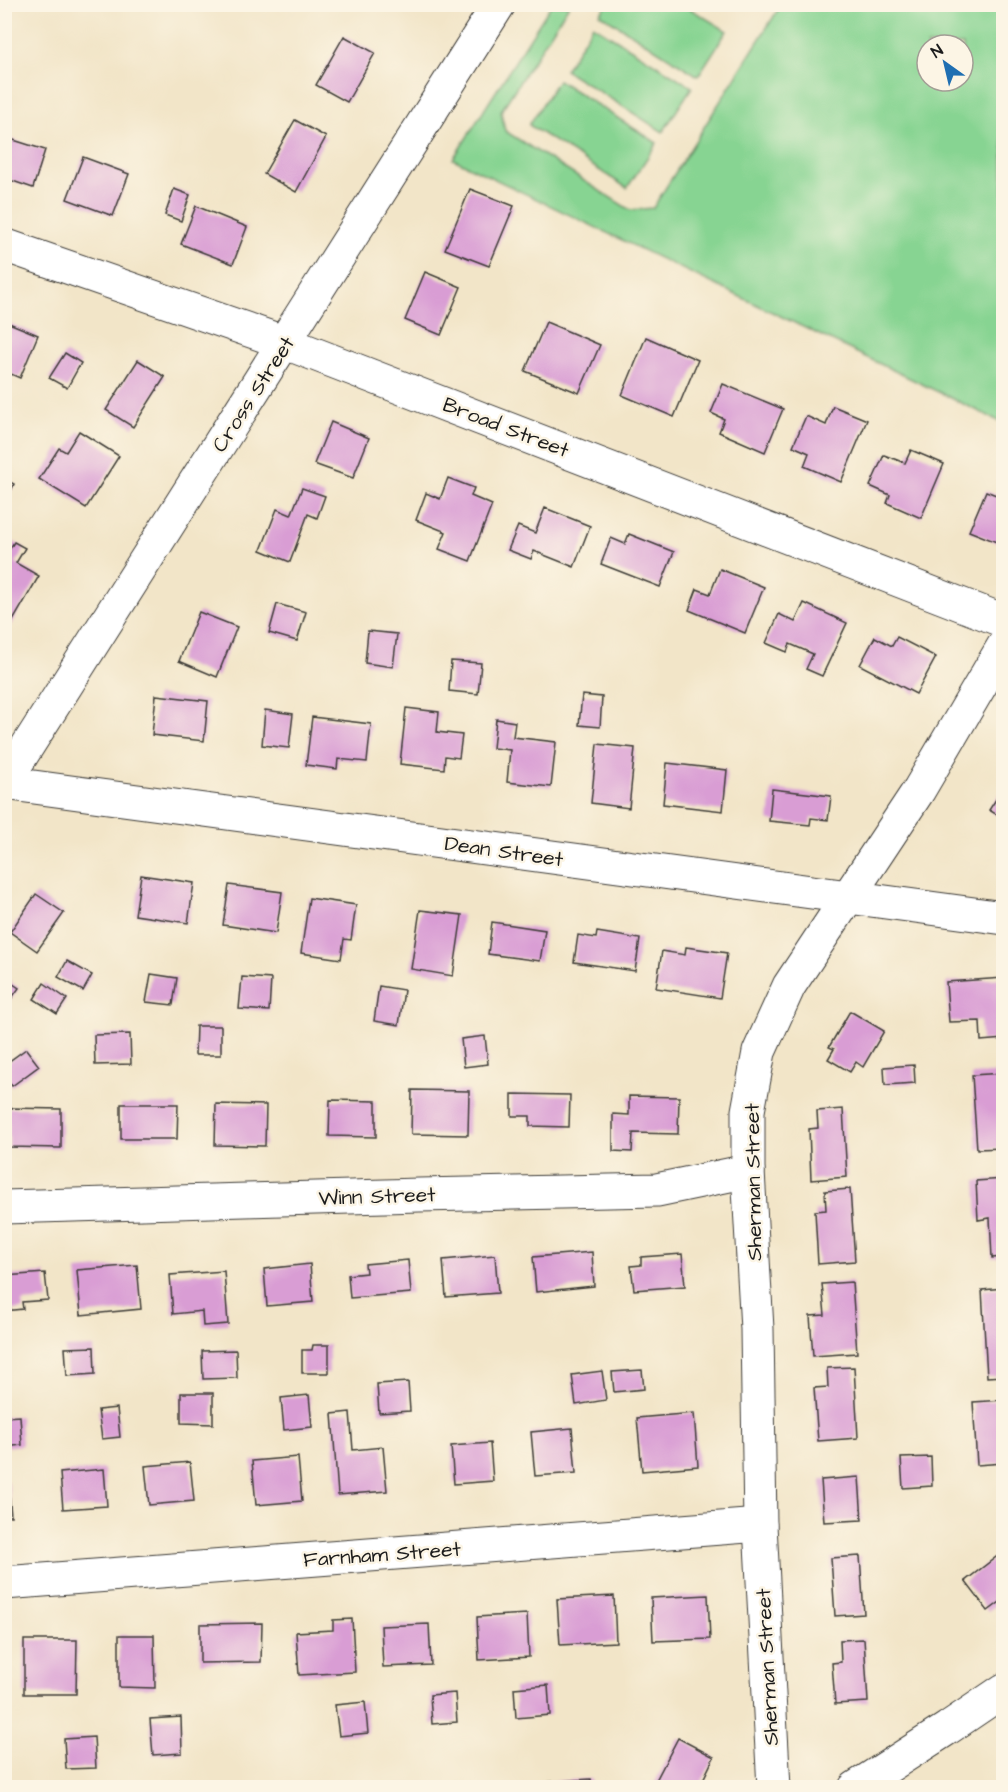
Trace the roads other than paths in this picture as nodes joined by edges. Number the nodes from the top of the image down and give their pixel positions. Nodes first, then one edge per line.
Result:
1 (499, 4) edge
2 (4, 245) edge
3 (286, 343) junction
4 (1004, 621) edge
5 (1004, 645) edge
6 (4, 783) edge
7 (848, 897) junction
8 (1004, 918) edge
9 (748, 1171) junction
10 (4, 1207) edge
11 (760, 1525) junction
12 (4, 1583) edge
13 (1004, 1690) edge
14 (774, 1788) edge
15 (855, 1788) edge

1 - 3 street, Cross Street
2 - 3 street, Broad Street
3 - 4 street, Broad Street
3 - 6 street, Cross Street
5 - 7 street, Sherman Street
6 - 7 street, Dean Street
7 - 8 street, Dean Street
7 - 9 street, Sherman Street
9 - 10 street, Winn Street
9 - 11 street, Sherman Street
11 - 12 street, Farnham Street
11 - 14 street, Sherman Street
13 - 15 street

